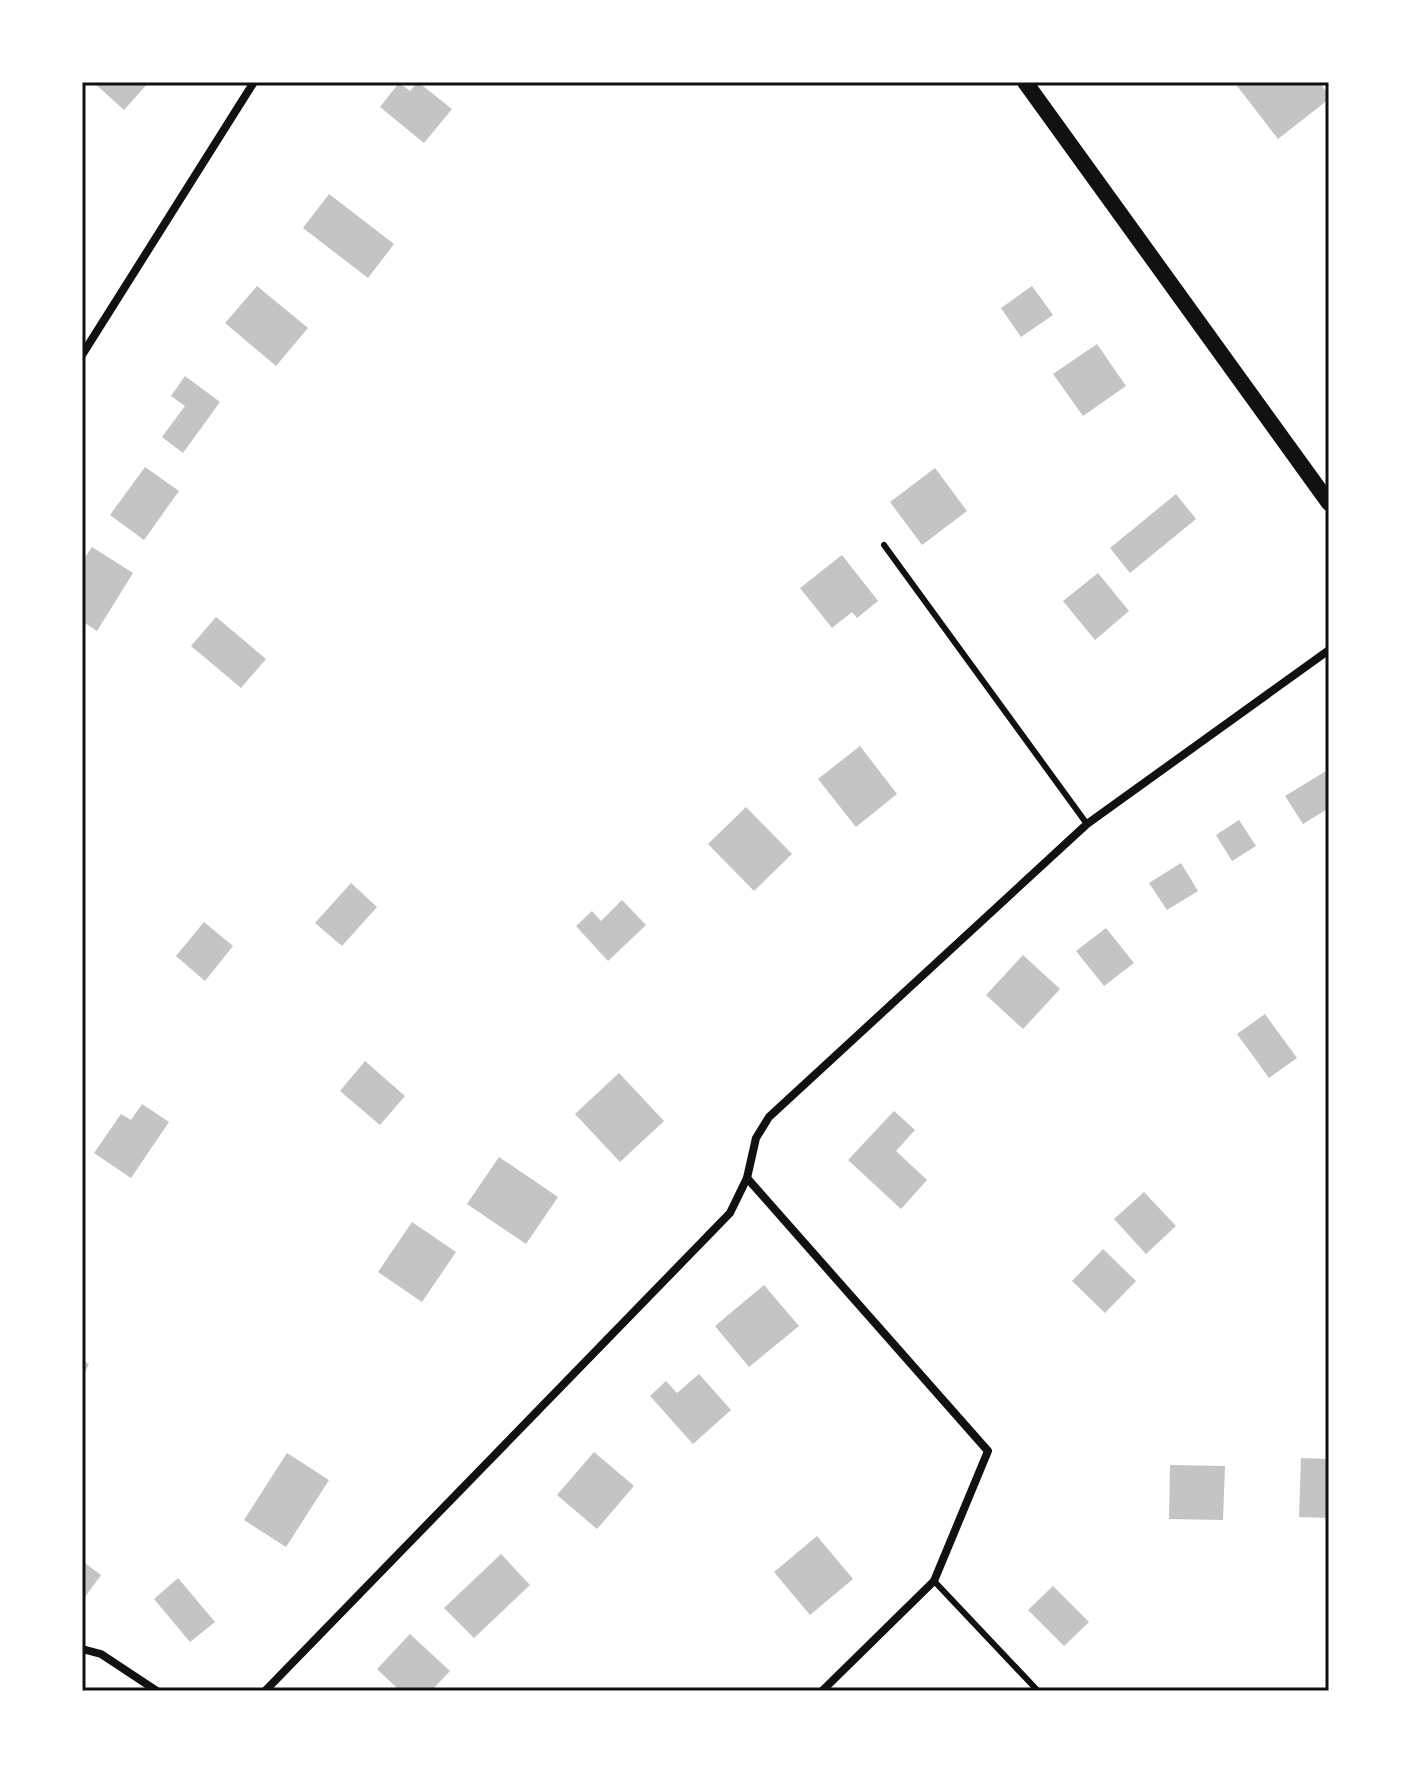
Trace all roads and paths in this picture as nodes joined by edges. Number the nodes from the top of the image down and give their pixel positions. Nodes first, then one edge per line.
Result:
1 (254, 82) edge
2 (1025, 82) edge
3 (82, 355) edge
4 (1329, 503) edge
5 (884, 545) dead end
6 (1329, 650) edge
7 (1087, 824) junction
8 (747, 1178) junction
9 (934, 1581) junction
10 (82, 1649) edge
11 (157, 1691) edge
12 (265, 1691) edge
13 (822, 1691) edge
14 (1038, 1691) edge

1 - 3 street
2 - 4 main road
5 - 7 lane
6 - 7 street
7 - 8 street
8 - 9 street
8 - 12 street
9 - 13 street
9 - 14 lane
10 - 11 street

